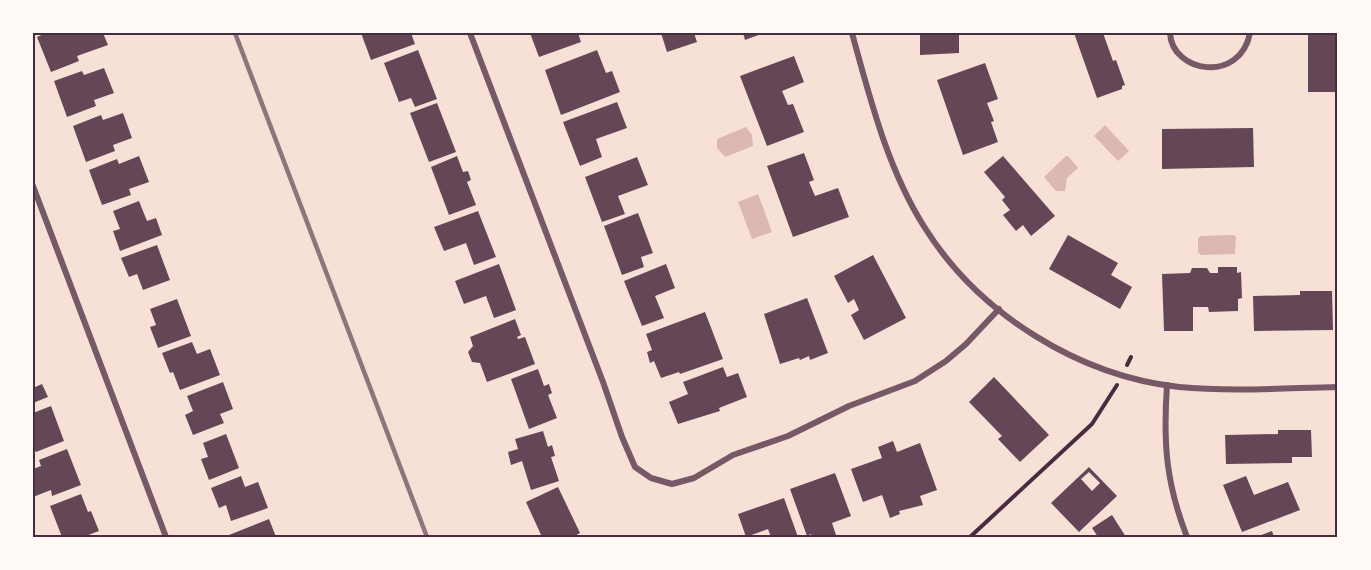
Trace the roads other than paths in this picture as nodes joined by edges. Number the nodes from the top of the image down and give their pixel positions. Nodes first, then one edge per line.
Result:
1 (470, 33) edge
2 (852, 33) edge
3 (1170, 33) edge
4 (1250, 33) edge
5 (33, 186) edge
6 (999, 309) junction
7 (1167, 385) junction
8 (1338, 387) edge
9 (166, 537) edge
10 (1187, 537) edge

1 - 6 street
2 - 6 street
3 - 4 street
5 - 9 street
6 - 7 street
7 - 8 street
7 - 10 street

